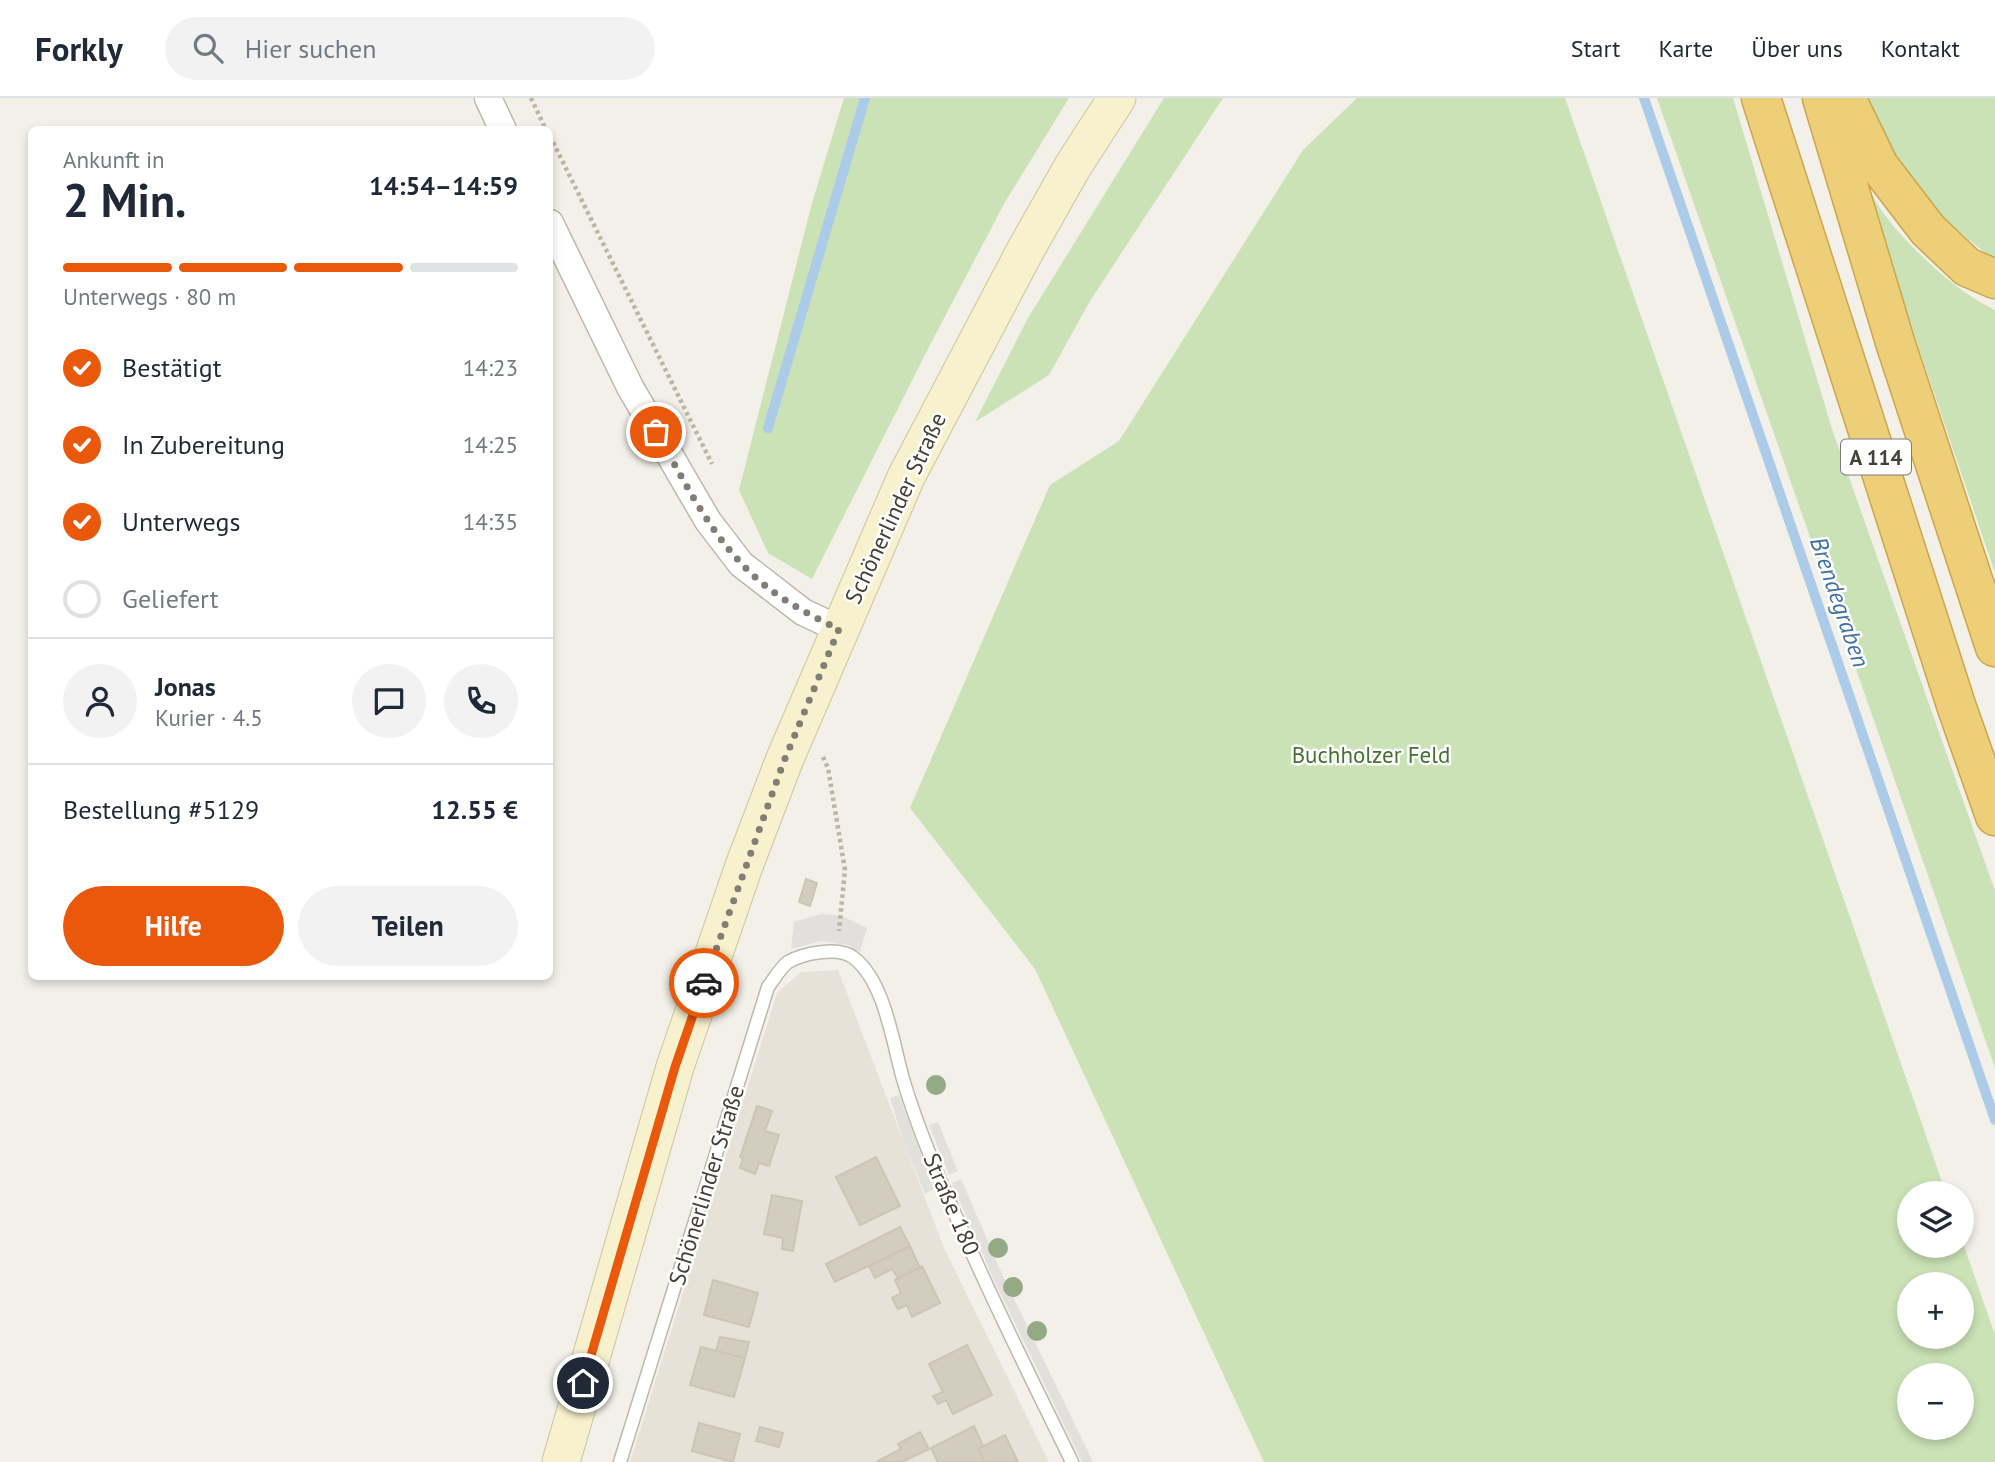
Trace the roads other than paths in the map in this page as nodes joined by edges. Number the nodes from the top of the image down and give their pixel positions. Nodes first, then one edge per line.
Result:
1 (488, 98) edge
2 (1118, 98) edge
3 (1761, 98) edge
4 (1822, 98) edge
5 (1846, 98) edge
6 (501, 126) edge
7 (553, 229) edge
8 (1995, 279) edge
9 (839, 629) junction
10 (1995, 647) edge
11 (1995, 816) edge
12 (837, 953) joint
13 (561, 1462) edge
14 (620, 1462) edge
15 (1072, 1462) edge

1 - 6 street
2 - 9 main road, Schönerlinder Straße
3 - 11 highway, A 114
4 - 10 highway, A 114
5 - 8 highway
7 - 9 street
9 - 13 main road, Schönerlinder Straße
12 - 14 lane, Schönerlinder Straße
12 - 15 lane, Straße 180

